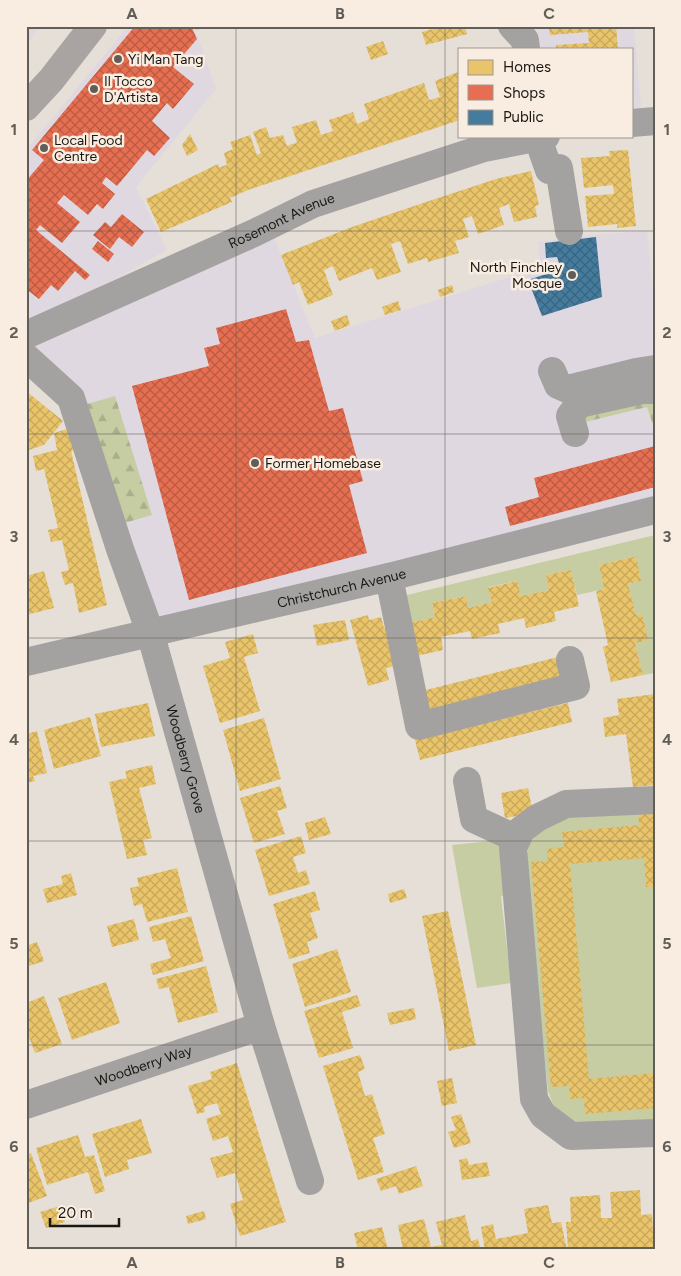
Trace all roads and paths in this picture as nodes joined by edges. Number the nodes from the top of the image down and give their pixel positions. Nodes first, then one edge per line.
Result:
1 (93, 26) edge
2 (512, 26) edge
3 (526, 48) edge
4 (26, 107) edge
5 (655, 121) edge
6 (634, 123) edge
7 (535, 138) edge
8 (540, 138) edge
9 (569, 231) dead end
10 (26, 334) edge
11 (26, 357) edge
12 (655, 369) edge
13 (552, 371) dead end
14 (655, 390) edge
15 (575, 433) dead end
16 (655, 510) edge
17 (389, 577) junction
18 (150, 632) junction
19 (570, 660) dead end
20 (26, 662) edge
21 (468, 781) dead end
22 (655, 800) edge
23 (517, 838) junction
24 (261, 1026) junction
25 (26, 1105) edge
26 (655, 1133) edge
27 (310, 1181) dead end

1 - 4 main road
2 - 3 street
5 - 6 street
7 - 10 street, Rosemont Avenue
8 - 9 street
11 - 18 street, Woodberry Grove
12 - 13 street
14 - 15 street
16 - 17 street, Christchurch Avenue
17 - 18 street, Christchurch Avenue
17 - 19 street
18 - 20 street, Christchurch Avenue
18 - 24 street, Woodberry Grove
21 - 23 street
22 - 23 street
23 - 26 street
24 - 25 street, Woodberry Way
24 - 27 street, Woodberry Grove

